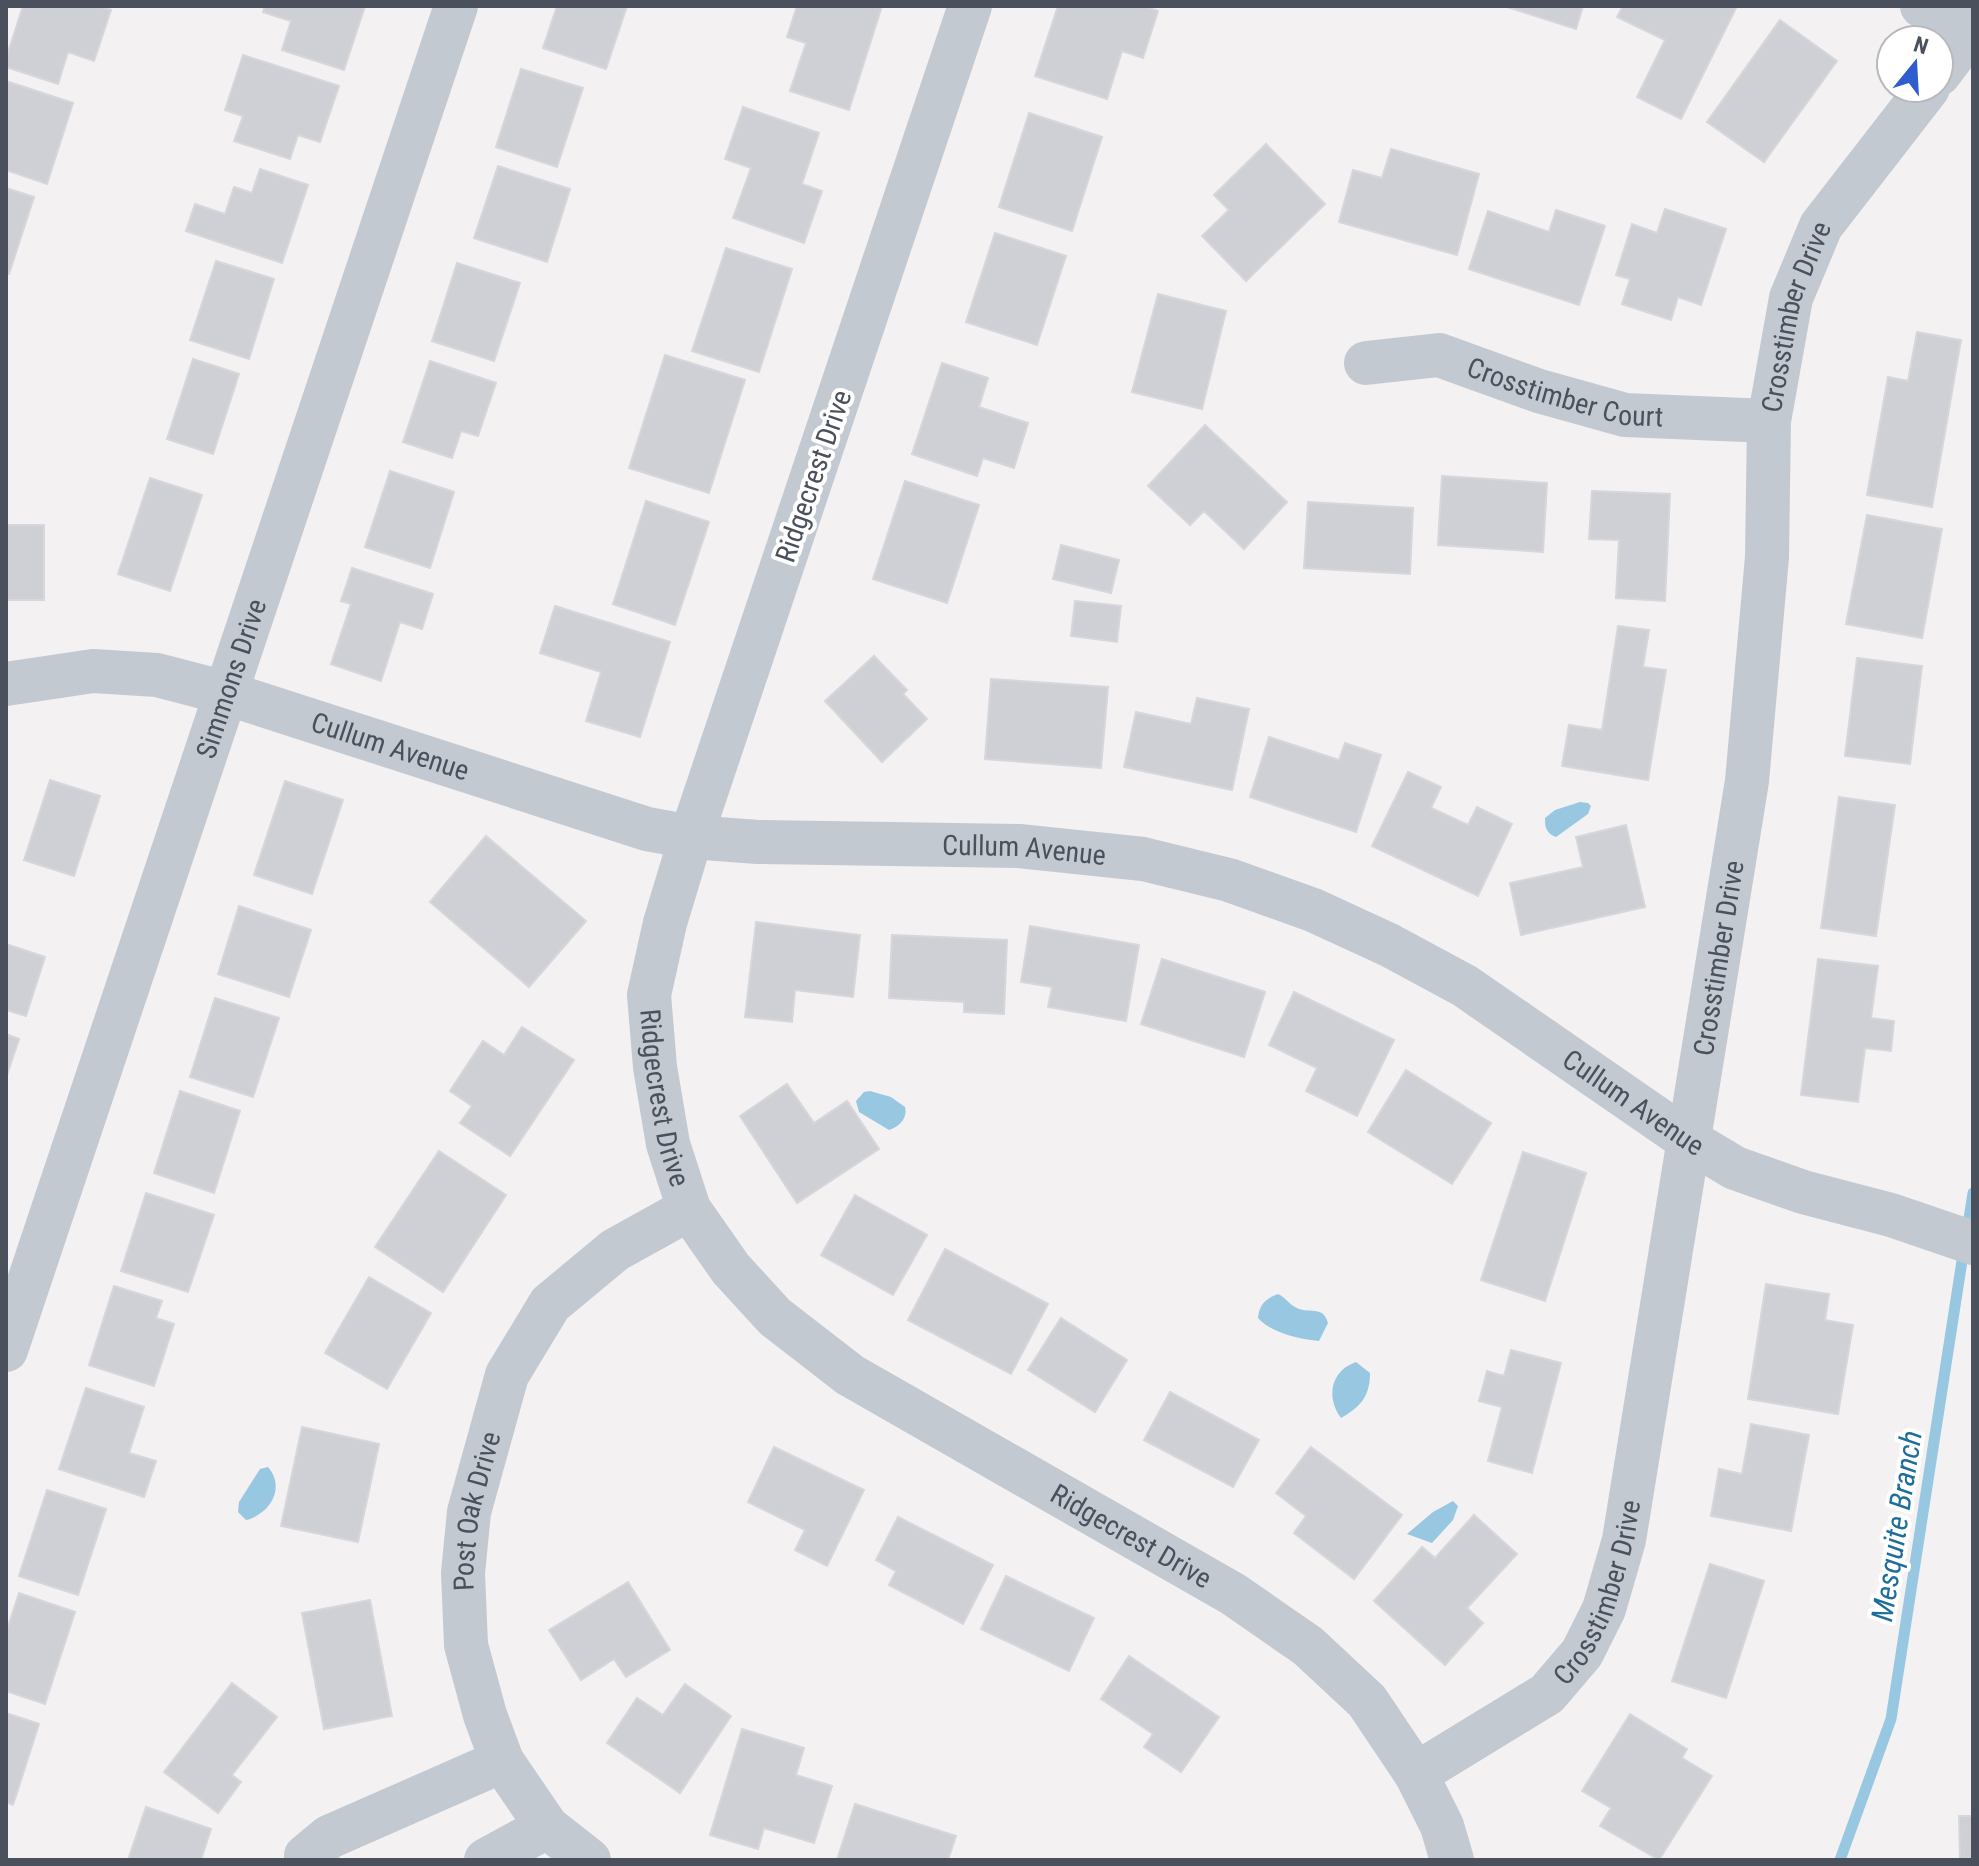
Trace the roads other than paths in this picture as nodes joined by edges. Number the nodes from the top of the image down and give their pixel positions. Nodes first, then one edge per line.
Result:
1 (456, 6) edge
2 (970, 6) edge
3 (1922, 6) edge
4 (1971, 33) edge
5 (1955, 54) edge
6 (1916, 104) edge
7 (1366, 363) dead end
8 (1769, 421) junction
9 (6, 684) edge
10 (226, 693) junction
11 (691, 837) junction
12 (1688, 1140) junction
13 (689, 1209) junction
14 (1973, 1243) edge
15 (6, 1350) edge
16 (502, 1761) junction
17 (1416, 1774) junction
18 (547, 1827) junction
19 (306, 1860) edge
20 (486, 1860) edge
21 (589, 1860) edge
22 (1452, 1860) edge

1 - 10 street, Simmons Drive
2 - 11 street, Ridgecrest Drive
3 - 4 street
4 - 5 street
6 - 8 street, Crosstimber Drive
7 - 8 street, Crosstimber Court
8 - 12 street, Crosstimber Drive
9 - 10 street, Cullum Avenue
10 - 11 street, Cullum Avenue
10 - 15 street, Simmons Drive
11 - 12 street, Cullum Avenue
11 - 13 street, Ridgecrest Drive
12 - 14 street, Cullum Avenue
12 - 17 street, Crosstimber Drive
13 - 16 street, Post Oak Drive
13 - 17 street, Ridgecrest Drive
16 - 18 street, Post Oak Drive
16 - 19 street
17 - 22 street, Ridgecrest Drive
18 - 20 street
18 - 21 street, Post Oak Drive

